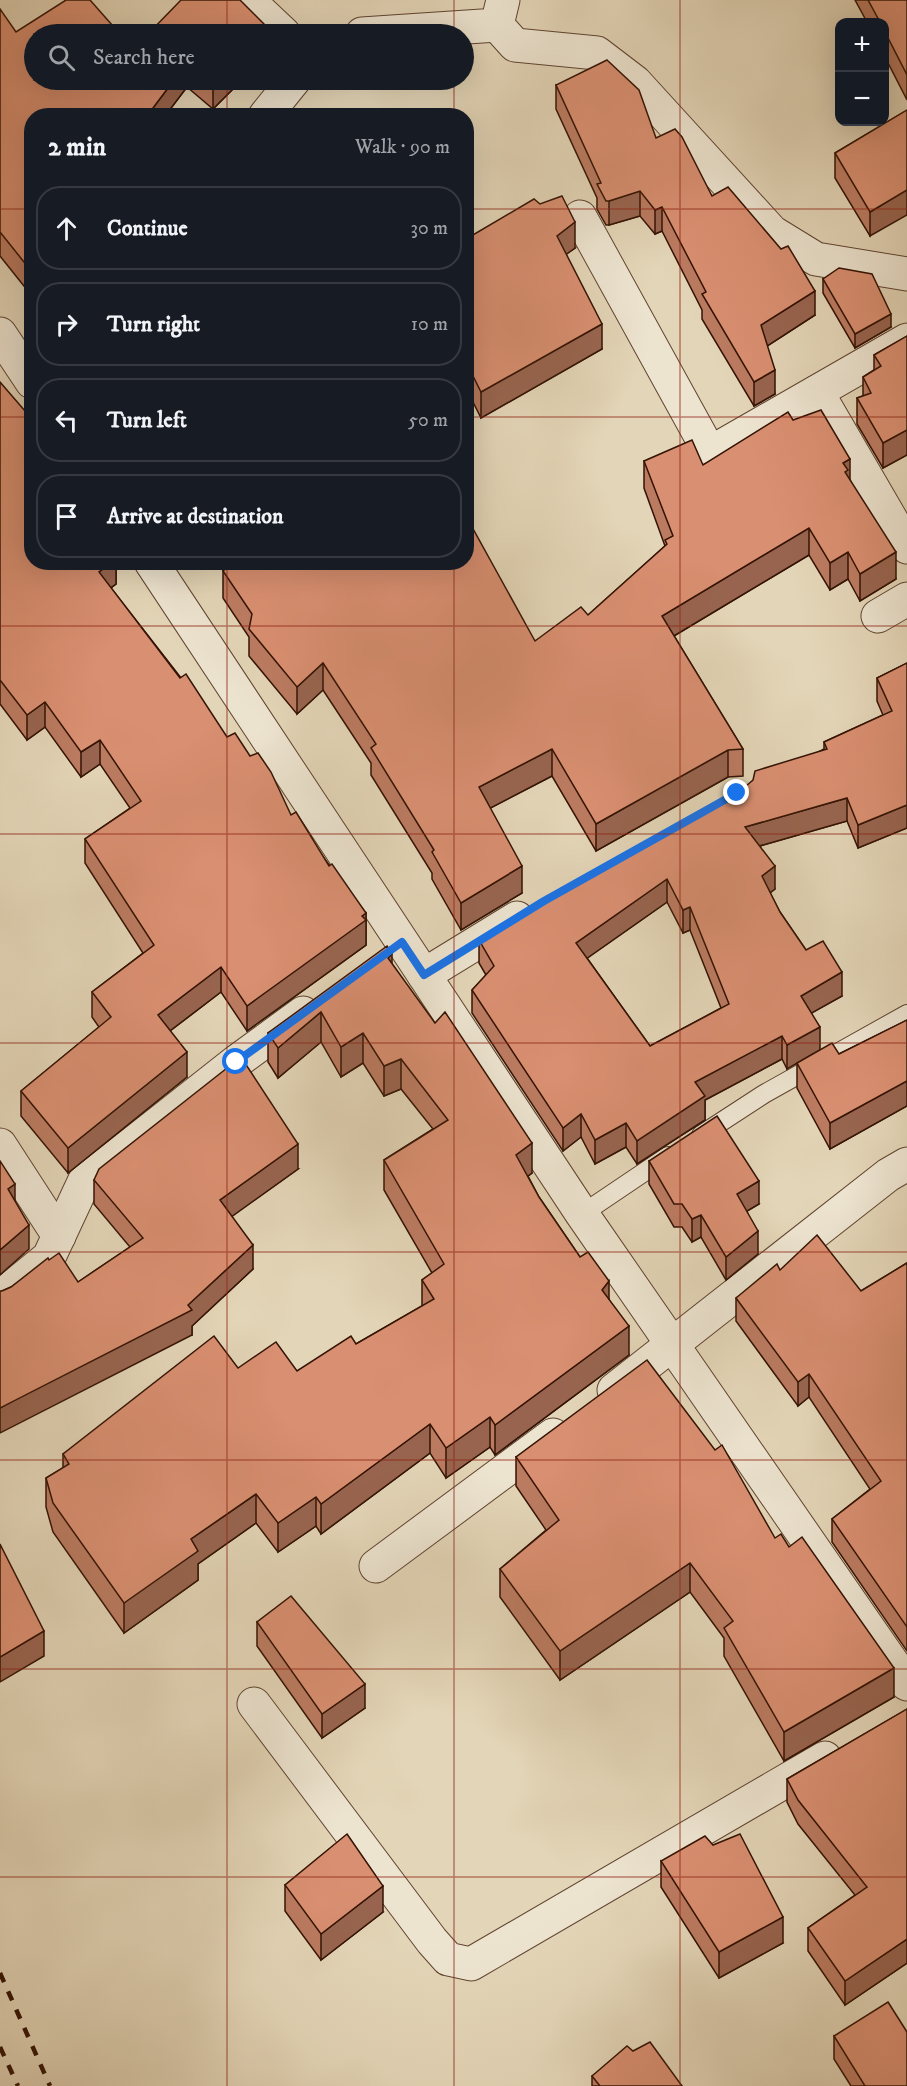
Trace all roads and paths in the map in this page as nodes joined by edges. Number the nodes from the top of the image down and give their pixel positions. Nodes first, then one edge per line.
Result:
1 (248, 0) edge
2 (500, 13) edge
3 (273, 24) edge
4 (428, 24) edge
5 (286, 90) edge
6 (271, 108) edge
7 (580, 217) dead end
8 (907, 274) edge
9 (907, 340) edge
10 (11, 348) edge
11 (24, 369) edge
12 (817, 392) junction
13 (907, 547) edge
14 (156, 570) edge
15 (907, 599) edge
16 (878, 616) dead end
17 (544, 901) edge
18 (402, 942) junction
19 (374, 962) edge
20 (424, 975) junction
21 (328, 995) edge
22 (907, 1014) edge
23 (0, 1145) edge
24 (907, 1164) edge
25 (582, 1214) junction
26 (59, 1236) junction
27 (0, 1297) edge
28 (672, 1347) junction
29 (376, 1566) dead end
30 (907, 1684) edge
31 (254, 1704) dead end
32 (848, 1745) edge

1 - 3 street
2 - 4 street
2 - 8 street
5 - 6 street
7 - 12 street
9 - 12 street
10 - 11 street
12 - 13 street
14 - 18 street
15 - 16 street
17 - 20 street
18 - 19 street
18 - 20 street
20 - 25 street
21 - 26 street
22 - 25 lane
23 - 26 street
24 - 28 street
25 - 28 street
26 - 27 street
28 - 29 street
28 - 30 street
31 - 32 street

